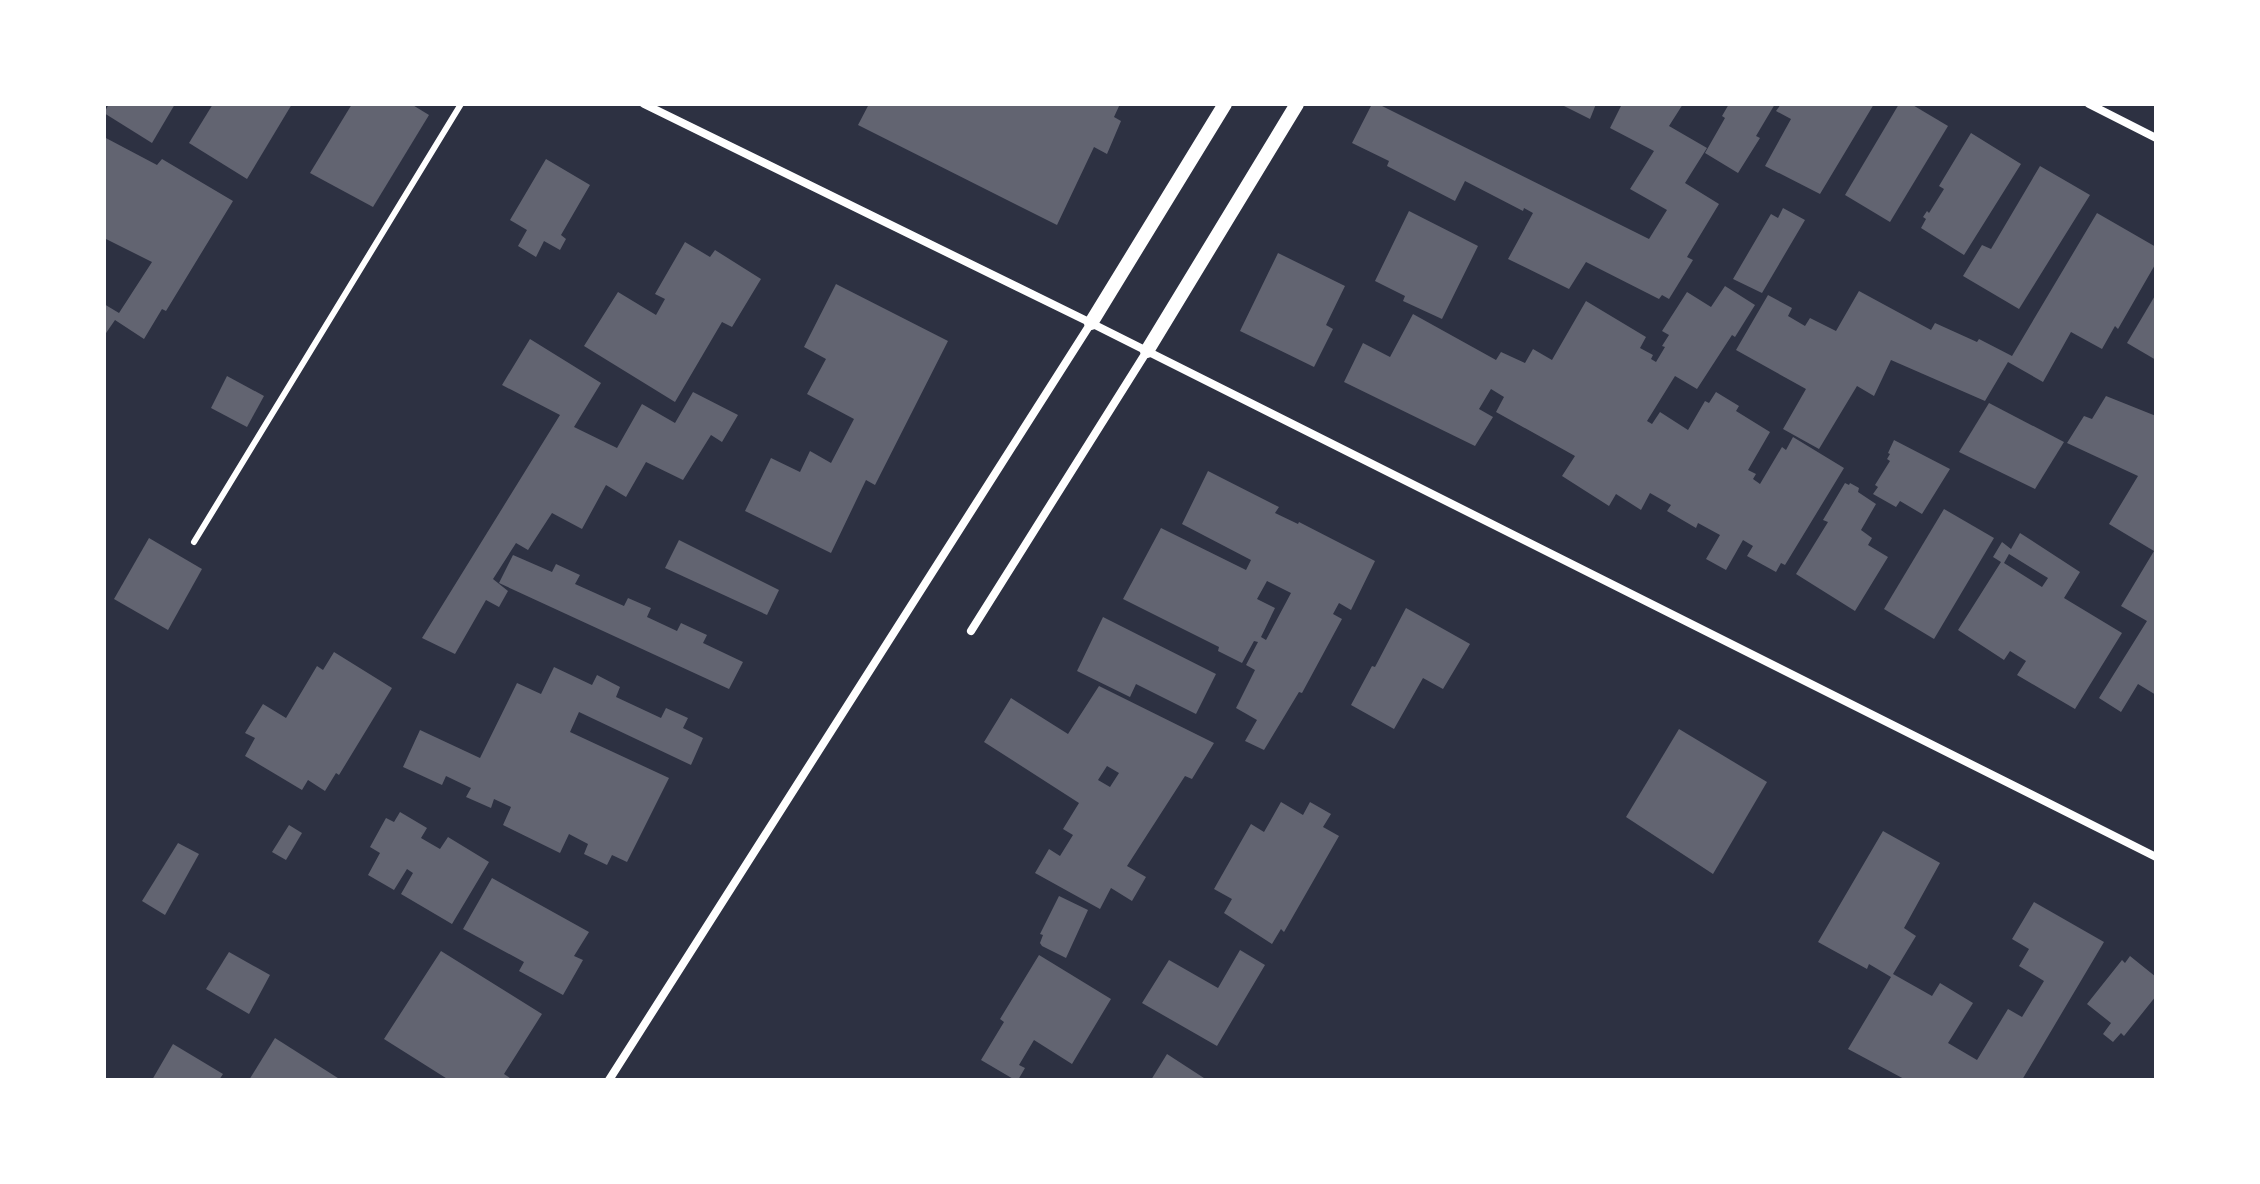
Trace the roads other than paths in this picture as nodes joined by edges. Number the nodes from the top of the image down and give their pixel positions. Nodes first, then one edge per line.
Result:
1 (461, 104) edge
2 (644, 104) edge
3 (1225, 104) edge
4 (1297, 104) edge
5 (2089, 104) edge
6 (2156, 138) edge
7 (1091, 323) junction
8 (1147, 351) junction
9 (194, 542) dead end
10 (971, 631) dead end
11 (2156, 857) edge
12 (609, 1080) edge

1 - 9 lane
2 - 7 street
3 - 7 street
4 - 8 street
5 - 6 street
7 - 8 street
7 - 12 street
8 - 10 street
8 - 11 street

